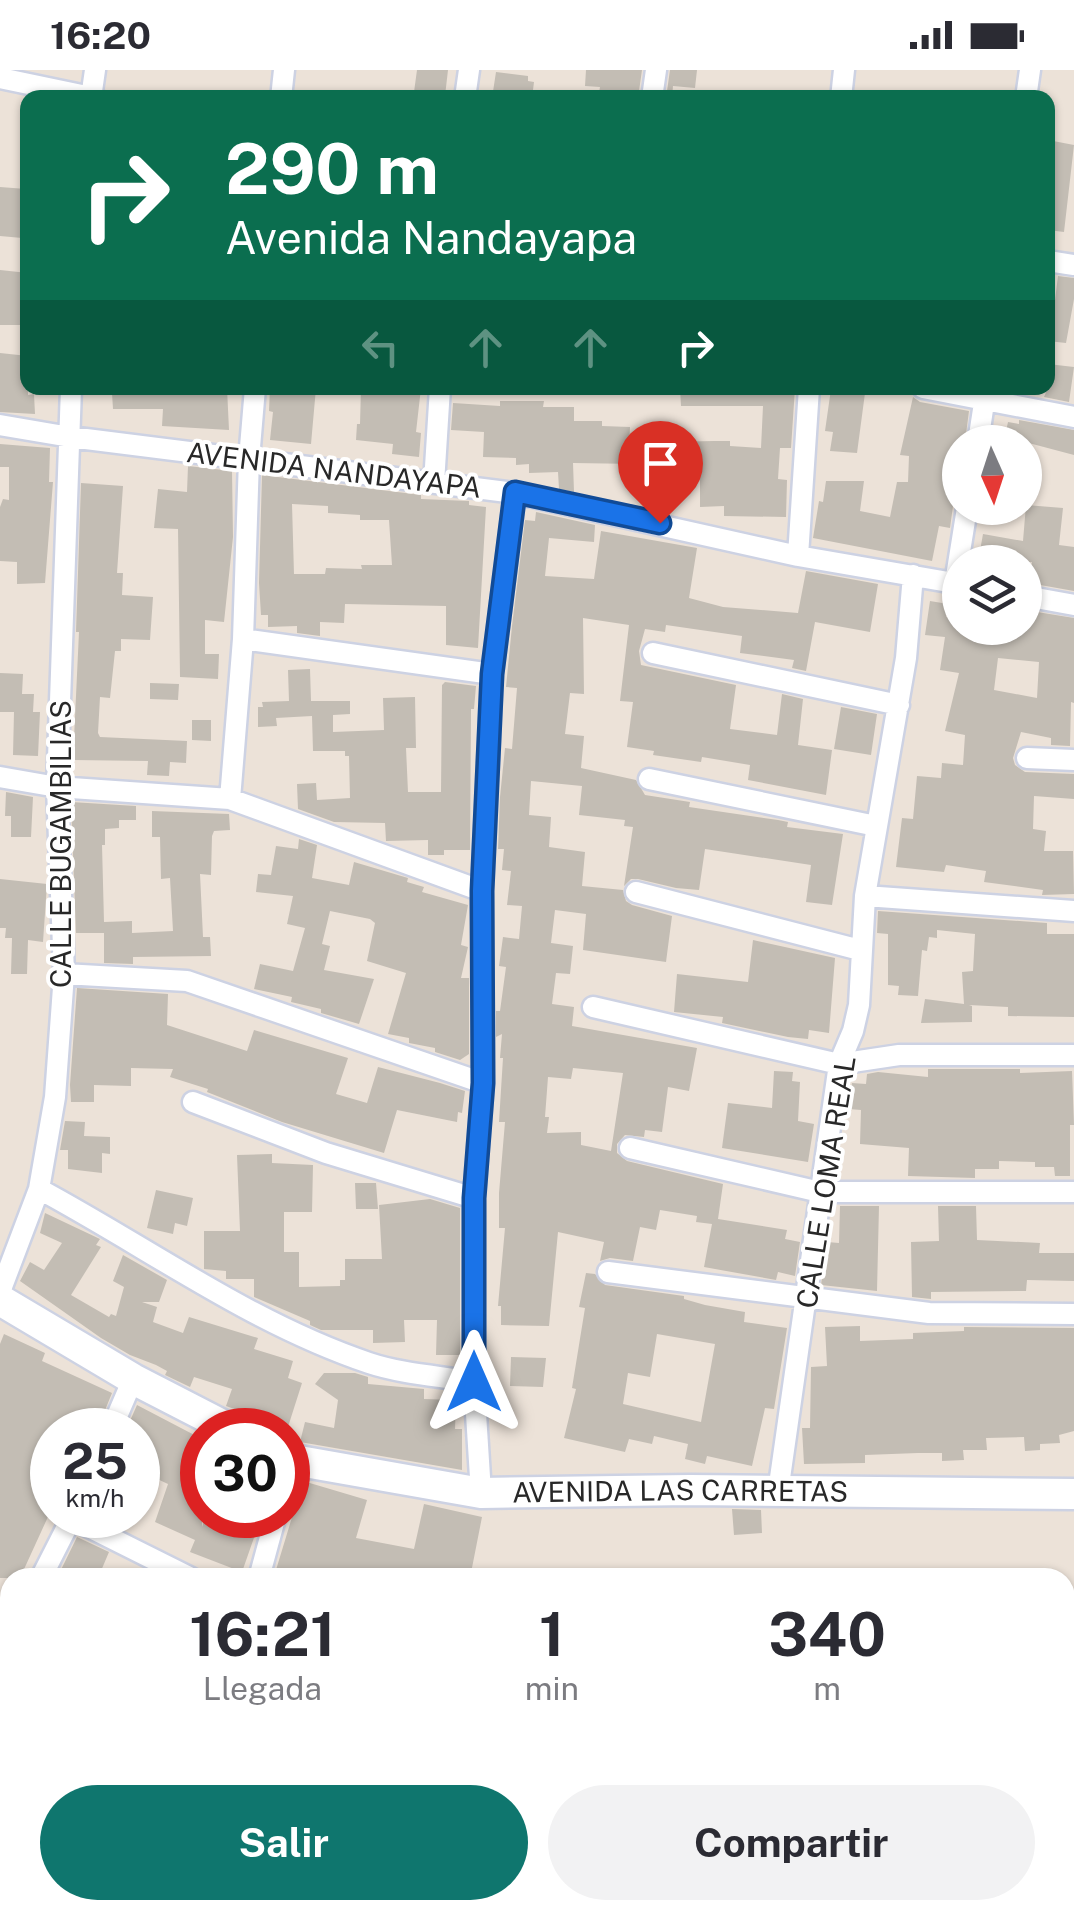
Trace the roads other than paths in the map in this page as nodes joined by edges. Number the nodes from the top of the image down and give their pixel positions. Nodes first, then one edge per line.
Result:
1 (0, 78) edge
2 (58, 90) edge
3 (71, 395) edge
4 (255, 395) edge
5 (440, 395) edge
6 (809, 395) edge
7 (985, 395) edge
8 (989, 395) edge
9 (1074, 418) edge
10 (0, 425) edge
11 (980, 425) edge
12 (70, 437) junction
13 (249, 459) junction
14 (434, 484) junction
15 (515, 492) junction
16 (798, 556) junction
17 (913, 576) junction
18 (942, 581) edge
19 (1042, 599) edge
20 (1074, 605) edge
21 (243, 640) junction
22 (653, 653) dead end
23 (492, 674) junction
24 (899, 705) junction
25 (1027, 758) dead end
26 (1074, 760) edge
27 (0, 777) edge
28 (649, 779) dead end
29 (56, 787) junction
30 (230, 799) junction
31 (876, 826) junction
32 (482, 891) junction
33 (636, 892) dead end
34 (866, 896) junction
35 (1074, 911) edge
36 (860, 950) junction
37 (64, 974) junction
38 (592, 1007) dead end
39 (1074, 1056) edge
40 (839, 1064) junction
41 (483, 1083) junction
42 (193, 1102) dead end
43 (630, 1148) dead end
44 (39, 1189) junction
45 (820, 1192) junction
46 (1074, 1192) edge
47 (474, 1198) junction
48 (608, 1272) dead end
49 (0, 1292) edge
50 (0, 1300) edge
51 (807, 1300) junction
52 (1074, 1314) edge
53 (133, 1379) junction
54 (474, 1382) junction
55 (120, 1408) edge
56 (189, 1408) edge
57 (310, 1467) edge
58 (778, 1492) junction
59 (481, 1493) junction
60 (1074, 1494) edge
61 (61, 1538) edge
62 (114, 1538) edge
63 (270, 1538) edge
64 (46, 1568) edge
65 (172, 1568) edge
66 (262, 1568) edge

1 - 2 street
3 - 12 street, CALLE BUGAMBILIAS
4 - 13 street
5 - 14 street
6 - 16 street
7 - 11 street
8 - 9 street
10 - 12 street, AVENIDA NANDAYAPA
12 - 13 street, AVENIDA NANDAYAPA
12 - 29 street, CALLE BUGAMBILIAS
13 - 14 street, AVENIDA NANDAYAPA
13 - 21 street
14 - 15 street, AVENIDA NANDAYAPA
15 - 16 street, AVENIDA NANDAYAPA
15 - 23 street
16 - 17 street, AVENIDA NANDAYAPA
17 - 18 street, AVENIDA NANDAYAPA
17 - 24 street, CALLE LOMA REAL
19 - 20 street
21 - 23 street
21 - 30 street
22 - 24 street
23 - 32 street
24 - 31 street, CALLE LOMA REAL
25 - 26 street
27 - 29 street
28 - 31 street
29 - 30 street
29 - 37 street, CALLE BUGAMBILIAS
30 - 32 street
31 - 34 street, CALLE LOMA REAL
32 - 41 street
33 - 36 street
34 - 35 street
34 - 36 street, CALLE LOMA REAL
36 - 40 street, CALLE LOMA REAL
37 - 41 street
37 - 44 street, CALLE BUGAMBILIAS
38 - 40 street
39 - 40 street
40 - 45 street, CALLE LOMA REAL
41 - 47 street
42 - 47 street
43 - 45 street
44 - 49 street, CALLE BUGAMBILIAS
44 - 54 street
45 - 46 street
45 - 51 street, CALLE LOMA REAL
47 - 54 street
48 - 51 street
50 - 53 street
51 - 52 street
51 - 58 street, CALLE LOMA REAL
53 - 55 street
53 - 56 street
54 - 59 street
57 - 59 street, AVENIDA LAS CARRETAS
58 - 59 street, AVENIDA LAS CARRETAS
58 - 60 street, AVENIDA LAS CARRETAS
61 - 64 street
62 - 65 street
63 - 66 street

